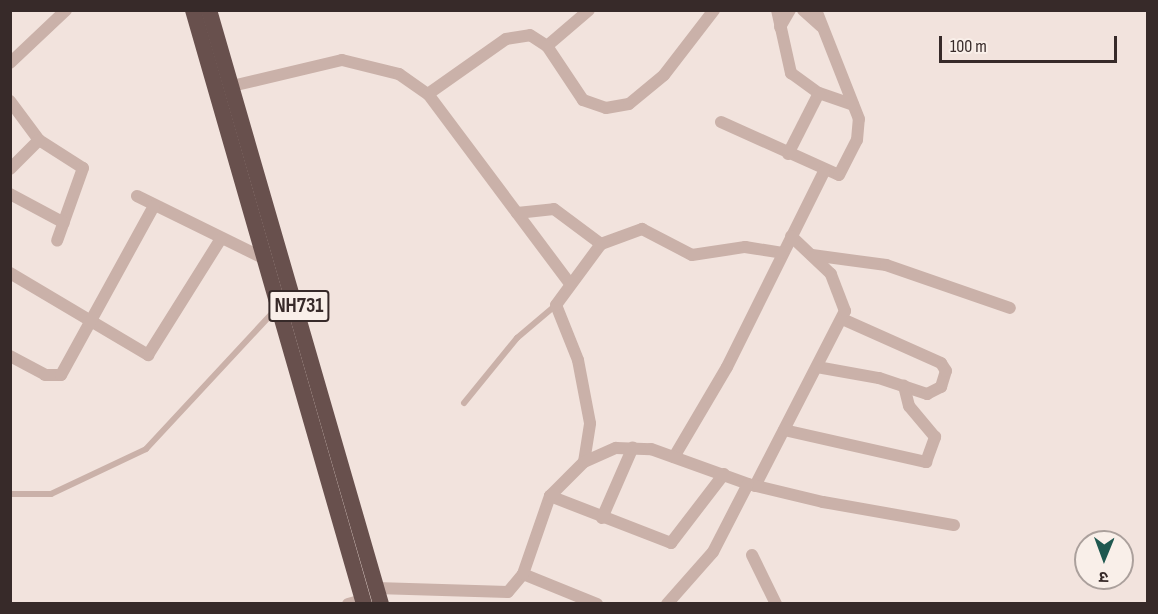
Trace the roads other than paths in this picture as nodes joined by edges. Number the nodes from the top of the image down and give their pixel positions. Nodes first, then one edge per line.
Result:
1 (66, 10) edge
2 (193, 10) edge
3 (589, 10) edge
4 (714, 10) edge
5 (777, 10) edge
6 (790, 10) edge
7 (803, 10) edge
8 (816, 10) edge
9 (210, 12) edge
10 (822, 26) junction
11 (780, 27) junction
12 (547, 46) junction
13 (10, 63) edge
14 (232, 86) junction
15 (819, 93) junction
16 (428, 94) junction
17 (10, 101) edge
18 (853, 105) junction
19 (722, 122) dead end
20 (39, 140) junction
21 (788, 154) junction
22 (10, 169) edge
23 (824, 172) junction
24 (10, 194) edge
25 (137, 196) dead end
26 (154, 206) junction
27 (517, 213) junction
28 (64, 223) junction
29 (791, 236) junction
30 (220, 240) junction
31 (57, 241) dead end
32 (601, 244) junction
33 (783, 253) junction
34 (811, 255) junction
35 (267, 260) junction
36 (10, 273) edge
37 (570, 284) junction
38 (280, 305) junction
39 (556, 305) junction
40 (1010, 308) dead end
41 (93, 319) junction
42 (842, 320) junction
43 (10, 356) edge
44 (817, 367) junction
45 (904, 386) junction
46 (464, 404) dead end
47 (784, 430) junction
48 (633, 447) junction
49 (674, 457) junction
50 (584, 462) junction
51 (724, 474) junction
52 (751, 485) junction
53 (10, 494) edge
54 (550, 496) junction
55 (602, 518) junction
56 (954, 525) dead end
57 (752, 555) dead end
58 (523, 574) junction
59 (379, 596) edge
60 (358, 602) edge
61 (597, 603) edge
62 (667, 603) edge
63 (776, 603) edge

1 - 13 street
2 - 35 highway, NH731
3 - 12 street
4 - 12 street
5 - 11 street
6 - 11 street
7 - 10 street
8 - 10 street
9 - 14 highway, NH731
10 - 18 street
11 - 15 street
12 - 16 street
14 - 16 street
14 - 59 highway, NH731
15 - 18 street
15 - 21 street
16 - 27 street
17 - 20 street
18 - 23 street
19 - 21 street
20 - 22 street
20 - 28 street
21 - 23 street
23 - 29 street
24 - 28 street
25 - 26 street
26 - 30 street
26 - 41 street
27 - 32 street
27 - 37 street
28 - 31 street
29 - 33 street
29 - 34 street
30 - 35 street
30 - 41 street
32 - 33 street
32 - 37 street
33 - 49 street
34 - 40 street
34 - 42 street
35 - 38 highway, NH731
36 - 41 street
37 - 39 street
38 - 53 lane
38 - 60 highway, NH731
39 - 46 lane
39 - 50 street
41 - 43 street
42 - 44 street
42 - 45 street
44 - 45 street
44 - 47 street
45 - 47 street
47 - 52 street
48 - 49 street
48 - 50 street
48 - 55 street
49 - 51 street
50 - 54 street
51 - 52 street
51 - 55 street
52 - 56 street
52 - 62 street
54 - 55 street
54 - 58 street
57 - 63 street
58 - 59 street
58 - 61 street

